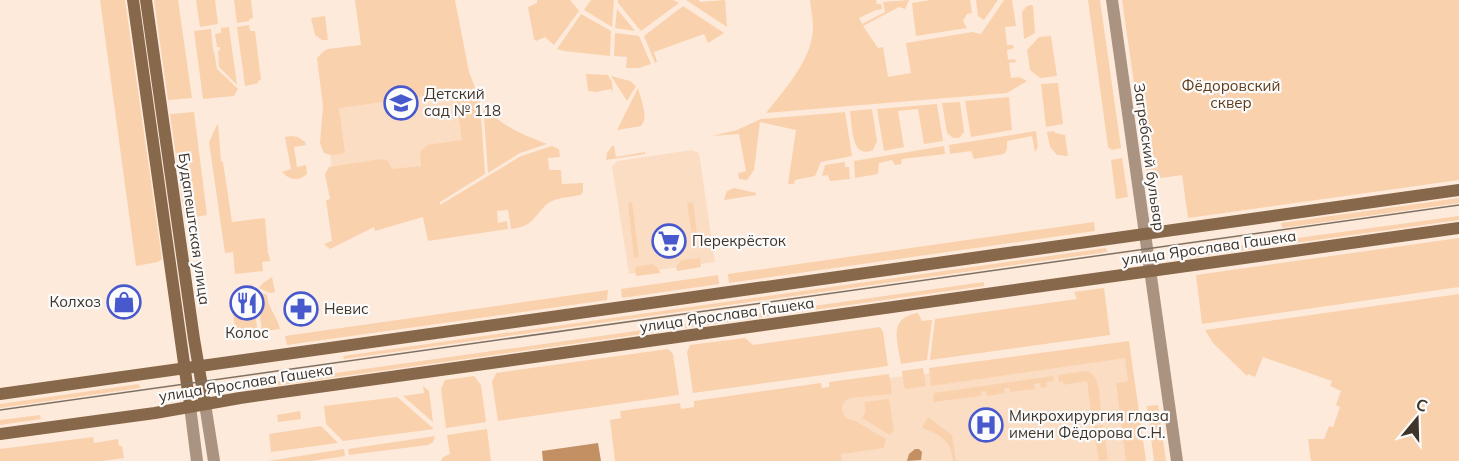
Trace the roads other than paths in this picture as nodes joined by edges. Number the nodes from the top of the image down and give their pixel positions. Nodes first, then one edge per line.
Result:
1 (133, 0) edge
2 (146, 0) edge
3 (1112, 0) edge
4 (1459, 189) edge
5 (1459, 228) edge
6 (1145, 233) junction
7 (1150, 272) junction
8 (199, 366) junction
9 (185, 368) junction
10 (0, 394) edge
11 (205, 404) junction
12 (190, 406) junction
13 (0, 434) edge
14 (197, 461) edge
15 (214, 461) edge
16 (1177, 461) edge

1 - 9 street, Будапештская улица
2 - 8 street, Будапештская улица
3 - 6 street, Загребский бульвар
4 - 6 street, улица Ярослава Гашека
5 - 7 street, улица Ярослава Гашека
6 - 7 street, Загребский бульвар
6 - 8 street, улица Ярослава Гашека
7 - 11 street, улица Ярослава Гашека
7 - 16 street, Загребский бульвар
8 - 9 street, улица Ярослава Гашека
8 - 11 street, Будапештская улица
9 - 10 street, улица Ярослава Гашека
9 - 12 street, Будапештская улица
11 - 12 street, улица Ярослава Гашека
11 - 15 street, Будапештская улица
12 - 13 street, улица Ярослава Гашека
12 - 14 street, Будапештская улица

